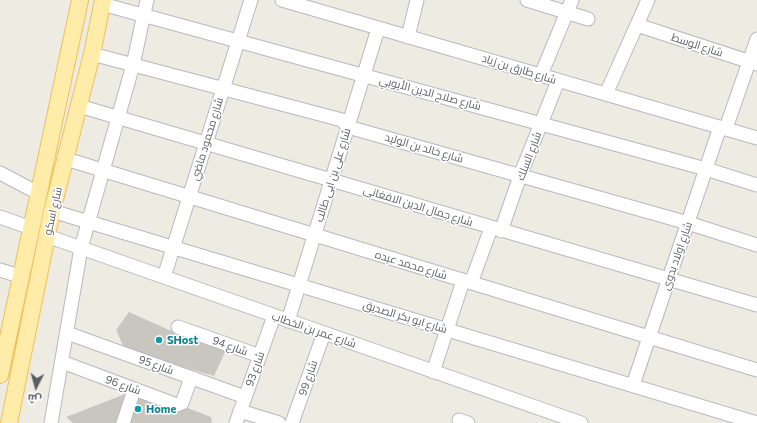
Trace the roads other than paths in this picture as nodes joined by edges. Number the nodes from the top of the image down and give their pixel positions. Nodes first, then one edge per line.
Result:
1 (80, 0) edge
2 (147, 0) edge
3 (251, 0) edge
4 (282, 0) edge
5 (417, 0) edge
6 (527, 0) edge
7 (572, 0) edge
8 (648, 0) edge
9 (102, 2) edge
10 (568, 12) junction
11 (144, 15) junction
12 (588, 19) dead end
13 (637, 25) junction
14 (378, 28) junction
15 (408, 37) junction
16 (757, 39) edge
17 (238, 41) junction
18 (92, 54) junction
19 (753, 63) edge
20 (133, 65) junction
21 (364, 75) junction
22 (541, 75) junction
23 (558, 81) junction
24 (223, 89) junction
25 (606, 94) junction
26 (79, 106) junction
27 (118, 117) junction
28 (541, 124) junction
29 (348, 127) junction
30 (723, 128) junction
31 (757, 138) edge
32 (206, 143) junction
33 (66, 159) junction
34 (706, 169) junction
35 (103, 171) junction
36 (0, 173) edge
37 (520, 176) junction
38 (332, 180) junction
39 (757, 185) edge
40 (38, 193) junction
41 (189, 197) junction
42 (52, 211) junction
43 (0, 217) edge
44 (89, 222) junction
45 (688, 223) junction
46 (31, 228) junction
47 (496, 229) junction
48 (47, 236) junction
49 (315, 236) junction
50 (757, 245) edge
51 (81, 248) junction
52 (173, 248) junction
53 (0, 270) edge
54 (22, 277) junction
55 (164, 277) junction
56 (669, 280) junction
57 (467, 282) junction
58 (299, 285) junction
59 (757, 305) edge
60 (274, 316) junction
61 (288, 321) junction
62 (178, 327) dead end
63 (447, 330) junction
64 (67, 333) junction
65 (324, 333) junction
66 (650, 337) junction
67 (260, 356) junction
68 (62, 362) junction
69 (757, 370) edge
70 (433, 372) junction
71 (0, 375) edge
72 (191, 378) junction
73 (633, 385) junction
74 (134, 390) junction
75 (245, 397) junction
76 (238, 417) edge
77 (577, 422) edge
78 (752, 422) edge
79 (9, 423) edge
80 (51, 423) edge
81 (123, 423) edge
82 (279, 423) edge
83 (292, 423) edge

1 - 40 main road, شارع اسكو
2 - 11 street
3 - 17 street, شارع محمود ماضي
4 - 14 street, شارع طارق بن زياد
5 - 15 street
6 - 10 street
7 - 10 street
8 - 13 street
9 - 11 street, شارع صلاح الدين الأيوبي
9 - 18 main road, شارع اسكو
10 - 12 street
10 - 22 street
11 - 17 street, شارع صلاح الدين الأيوبي
11 - 20 street
13 - 19 street, شارع الوسط
13 - 25 street
14 - 15 street, شارع طارق بن زياد
14 - 21 street, شارع على بن ابى طالب
15 - 22 street, شارع طارق بن زياد
16 - 19 street, شارع اولاد بدوى
17 - 21 street, شارع صلاح الدين الأيوبي
17 - 24 street, شارع محمود ماضي
18 - 20 street, شارع خالد بن الوليد
18 - 26 main road, شارع اسكو
19 - 30 street, شارع اولاد بدوى
20 - 24 street, شارع خالد بن الوليد
20 - 27 street
21 - 28 street, شارع صلاح الدين الأيوبي
21 - 29 street, شارع على بن ابى طالب
22 - 23 street, شارع طارق بن زياد
23 - 25 street, شارع طارق بن زياد
23 - 28 street, شارع السلك
24 - 29 street, شارع خالد بن الوليد
24 - 32 street, شارع محمود ماضي
25 - 30 street, شارع طارق بن زياد
26 - 27 street, شارع جمال الدين الافغانى
26 - 33 main road, شارع اسكو
27 - 32 street, شارع جمال الدين الافغانى
27 - 35 street
28 - 34 street, شارع صلاح الدين الأيوبي
28 - 37 street, شارع السلك
29 - 37 street, شارع خالد بن الوليد
29 - 38 street, شارع على بن ابى طالب
30 - 31 street, شارع طارق بن زياد
30 - 34 street, شارع اولاد بدوى
32 - 38 street, شارع جمال الدين الافغانى
32 - 41 street, شارع محمود ماضي
33 - 35 street, شارع محمد عبده
33 - 42 main road, شارع اسكو
34 - 39 street, شارع صلاح الدين الأيوبي
34 - 45 street, شارع اولاد بدوى
35 - 41 street, شارع محمد عبده
35 - 44 street
36 - 40 street
37 - 45 street, شارع خالد بن الوليد
37 - 47 street, شارع السلك
38 - 47 street, شارع جمال الدين الافغانى
38 - 49 street, شارع على بن ابى طالب
40 - 46 main road, شارع اسكو
41 - 49 street, شارع محمد عبده
41 - 52 street, شارع محمود ماضي
42 - 44 street, شارع ابو بكر الصديق
42 - 48 main road, شارع اسكو
43 - 46 street
44 - 51 street
44 - 52 street, شارع ابو بكر الصديق
45 - 50 street, شارع خالد بن الوليد
45 - 56 street, شارع اولاد بدوى
46 - 54 main road, شارع اسكو
47 - 56 street, شارع جمال الدين الافغانى
47 - 57 street, شارع السلك
48 - 51 street, شارع عمر بن الخطاب
48 - 79 main road, شارع اسكو
49 - 57 street, شارع محمد عبده
49 - 58 street, شارع على بن ابى طالب
51 - 55 street, شارع عمر بن الخطاب
51 - 64 street
52 - 55 street, شارع محمود ماضي
52 - 58 street, شارع ابو بكر الصديق
53 - 54 street
54 - 71 main road, شارع اسكو
55 - 60 street, شارع عمر بن الخطاب
56 - 59 street, شارع جمال الدين الافغانى
56 - 66 street, شارع اولاد بدوى
57 - 63 street, شارع السلك
57 - 66 street, شارع محمد عبده
58 - 61 street, شارع على بن ابى طالب
58 - 63 street, شارع ابو بكر الصديق
60 - 61 street, شارع عمر بن الخطاب
60 - 67 street, شارع 93
61 - 65 street, شارع عمر بن الخطاب
62 - 67 street, شارع 94
63 - 70 street, شارع السلك
63 - 73 street, شارع ابو بكر الصديق
64 - 68 street
64 - 72 street, شارع 95
65 - 70 street, شارع عمر بن الخطاب
65 - 83 street, شارع 99
66 - 69 street, شارع محمد عبده
66 - 73 street, شارع اولاد بدوى
67 - 75 street, شارع 93
68 - 74 street, شارع 96
68 - 80 street
70 - 77 street, شارع عمر بن الخطاب
72 - 74 street, شارع 96
72 - 75 street, شارع 95
73 - 78 street, شارع ابو بكر الصديق
74 - 81 street
75 - 76 street, شارع 93
76 - 82 street

